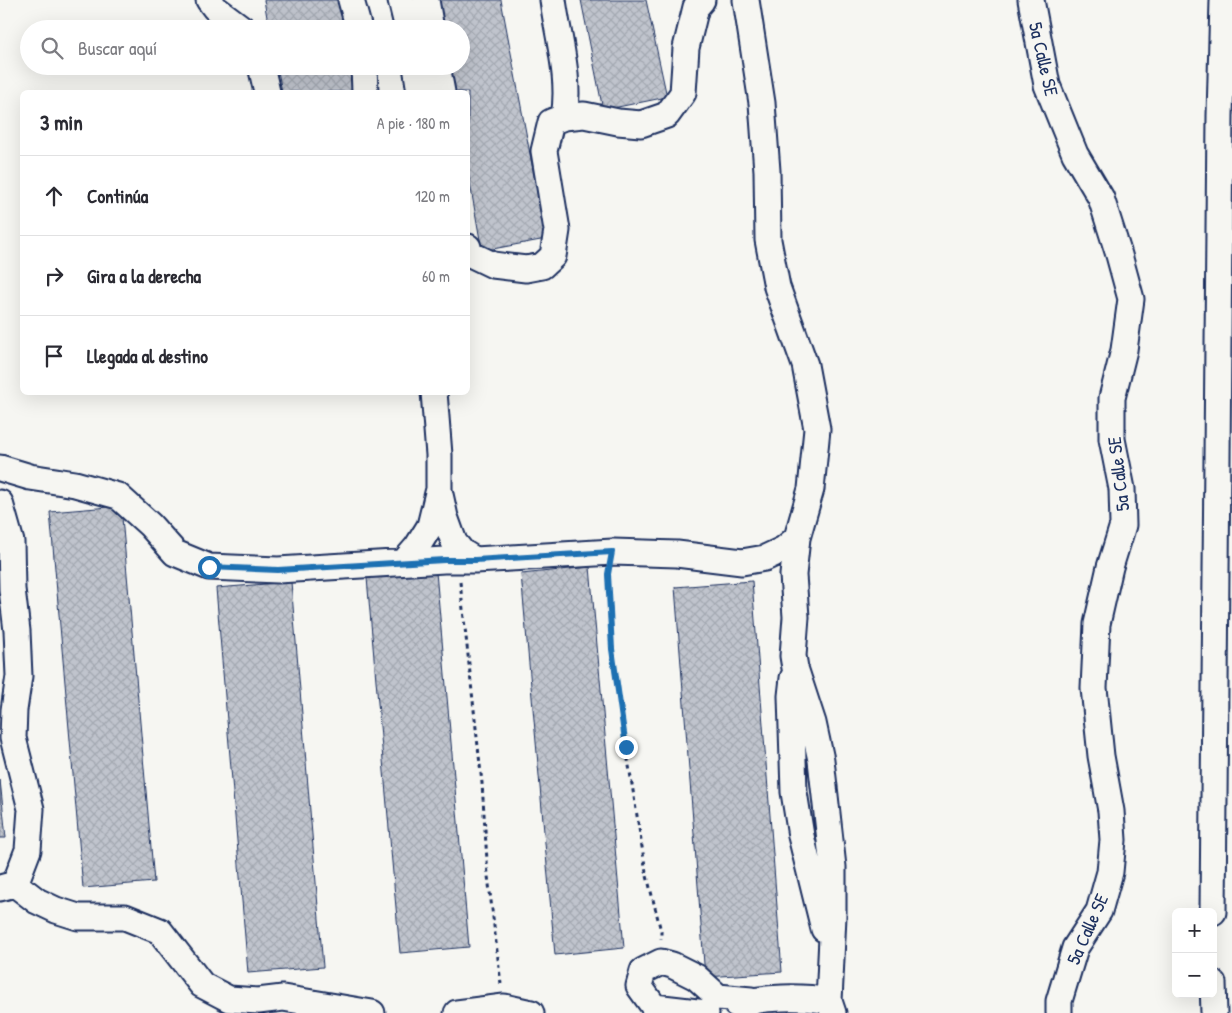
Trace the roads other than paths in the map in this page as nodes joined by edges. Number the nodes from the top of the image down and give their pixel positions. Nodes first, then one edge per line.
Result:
1 (209, 0) edge
2 (351, 0) edge
3 (400, 0) edge
4 (426, 0) edge
5 (553, 0) edge
6 (702, 0) edge
7 (746, 0) edge
8 (1031, 0) edge
9 (1223, 0) edge
10 (231, 20) edge
11 (357, 20) edge
12 (406, 20) edge
13 (429, 20) edge
14 (262, 75) edge
15 (364, 75) edge
16 (417, 75) edge
17 (439, 75) edge
18 (266, 90) edge
19 (365, 90) edge
20 (420, 90) edge
21 (442, 90) edge
22 (1226, 116) edge
23 (564, 117) junction
24 (470, 254) edge
25 (1225, 273) edge
26 (434, 395) edge
27 (1225, 422) edge
28 (0, 468) edge
29 (439, 490) junction
30 (0, 503) edge
31 (797, 538) junction
32 (467, 560) junction
33 (404, 562) junction
34 (1224, 584) edge
35 (1223, 743) edge
36 (1222, 884) edge
37 (7, 886) edge
38 (1213, 908) edge
39 (1214, 998) edge
40 (751, 1000) junction
41 (831, 1007) edge
42 (372, 1013) edge
43 (457, 1013) edge
44 (531, 1013) edge
45 (704, 1013) edge
46 (1059, 1013) edge
47 (1214, 1013) edge

1 - 10 street
2 - 11 street
3 - 12 street
4 - 13 street
5 - 23 street
6 - 23 street
7 - 31 street
8 - 46 street, 5a Calle SE
9 - 22 street
14 - 18 street
15 - 19 street
16 - 20 street
17 - 21 street
22 - 25 street
23 - 24 street
25 - 27 street
26 - 29 street
27 - 34 street
28 - 33 street
29 - 32 street
29 - 33 street
30 - 37 street
31 - 32 street
31 - 41 street
32 - 33 street
34 - 35 street
35 - 36 street
36 - 38 street
37 - 42 street
39 - 47 street
40 - 41 street
40 - 45 street
40 - 45 street
43 - 44 street

